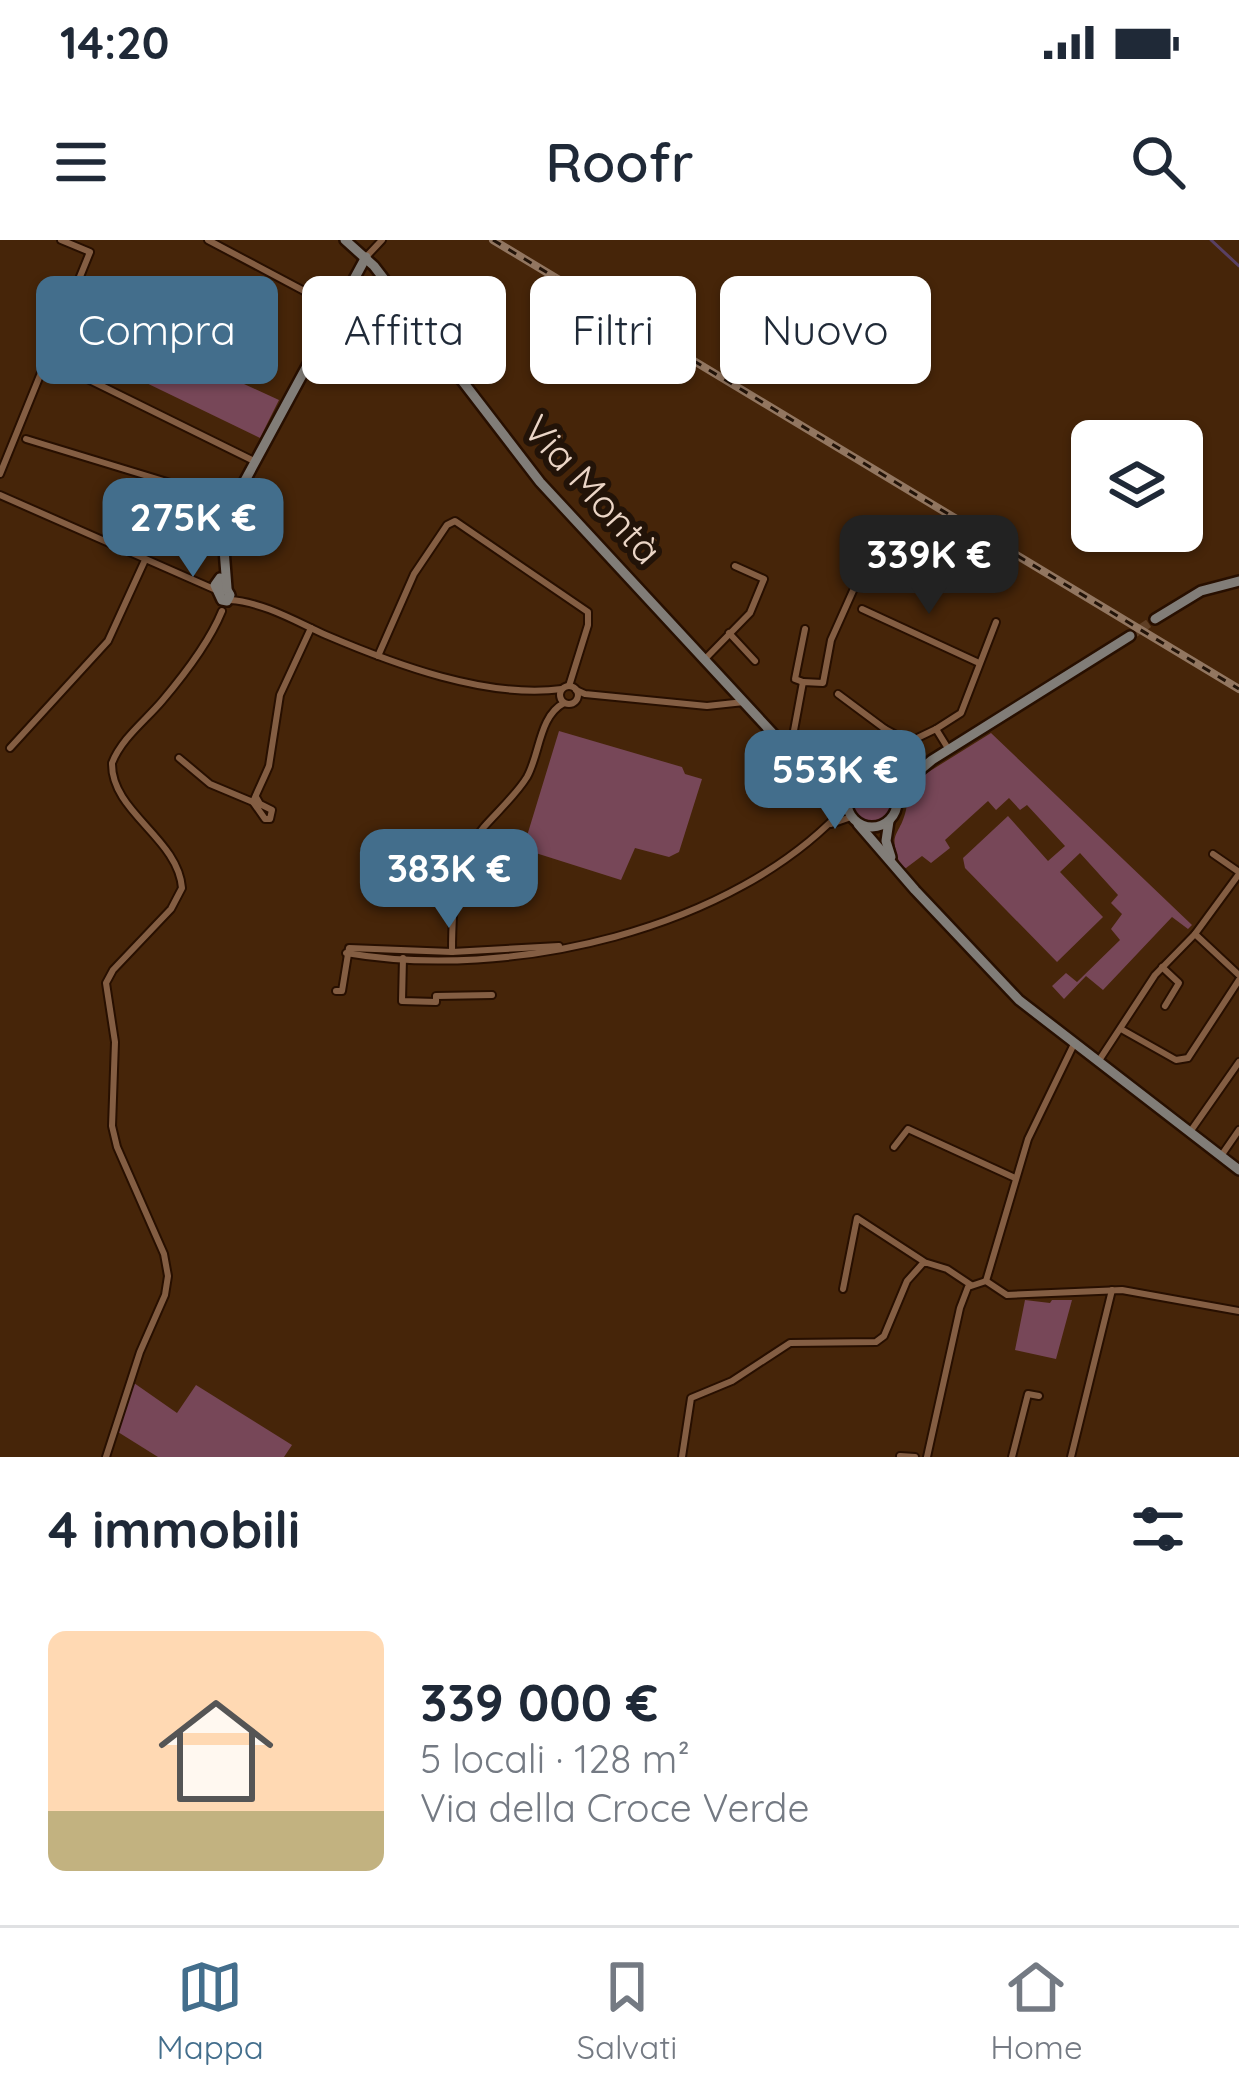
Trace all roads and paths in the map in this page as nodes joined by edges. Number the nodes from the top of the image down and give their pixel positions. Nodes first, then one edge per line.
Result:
1 (62, 240) edge
2 (208, 240) edge
3 (345, 240) edge
4 (382, 240) edge
5 (367, 257) junction
6 (80, 276) edge
7 (356, 276) edge
8 (302, 290) edge
9 (302, 377) edge
10 (37, 384) edge
11 (97, 384) edge
12 (26, 439) dead end
13 (257, 463) junction
14 (0, 474) edge
15 (0, 495) edge
16 (223, 523) junction
17 (145, 560) junction
18 (735, 566) dead end
19 (860, 574) dead end
20 (1239, 581) edge
21 (223, 594) junction
22 (862, 609) dead end
23 (1155, 619) tunnel mouth
24 (996, 622) dead end
25 (311, 628) junction
26 (805, 629) dead end
27 (729, 634) junction
28 (1130, 636) tunnel mouth
29 (379, 656) junction
30 (706, 658) junction
31 (755, 661) dead end
32 (979, 663) junction
33 (803, 682) junction
34 (570, 694) junction
35 (838, 694) dead end
36 (744, 702) junction
37 (885, 729) junction
38 (936, 729) junction
39 (10, 748) dead end
40 (949, 750) junction
41 (790, 752) junction
42 (179, 758) dead end
43 (861, 759) dead end
44 (932, 760) junction
45 (808, 769) junction
46 (883, 779) junction
47 (858, 781) junction
48 (897, 802) junction
49 (847, 804) junction
50 (855, 820) junction
51 (889, 821) junction
52 (822, 828) junction
53 (1213, 854) dead end
54 (895, 868) junction
55 (1239, 873) edge
56 (1195, 934) junction
57 (559, 946) junction
58 (388, 951) junction
59 (346, 952) junction
60 (413, 952) junction
61 (452, 952) junction
62 (478, 957) junction
63 (403, 958) junction
64 (436, 958) junction
65 (1162, 967) junction
66 (1239, 977) edge
67 (336, 991) dead end
68 (492, 995) dead end
69 (1165, 1006) dead end
70 (1120, 1029) junction
71 (1075, 1044) junction
72 (1239, 1061) edge
73 (1098, 1063) junction
74 (1239, 1130) edge
75 (1190, 1132) junction
76 (894, 1147) dead end
77 (1221, 1156) junction
78 (1239, 1170) edge
79 (1015, 1178) junction
80 (924, 1262) junction
81 (986, 1281) junction
82 (970, 1285) junction
83 (843, 1289) dead end
84 (1112, 1291) junction
85 (1239, 1311) edge
86 (1039, 1396) dead end
87 (900, 1456) edge
88 (106, 1457) edge
89 (682, 1457) edge
90 (915, 1457) edge
91 (927, 1457) edge
92 (1012, 1457) edge
93 (1071, 1457) edge

1 - 6 street
2 - 8 street
3 - 5 main road, Via Montà
4 - 5 street
5 - 7 main road
5 - 30 main road, Via Montà
9 - 13 main road
10 - 14 street
11 - 13 street
12 - 16 street
13 - 16 main road
15 - 17 street
16 - 21 main road
17 - 21 street
17 - 39 street
18 - 27 street
19 - 33 street
20 - 23 main road
21 - 25 street
21 - 88 street
22 - 32 street
24 - 32 street
25 - 29 street
25 - 42 street
26 - 33 street
27 - 30 street
27 - 31 street
28 - 40 main road
29 - 34 street
29 - 34 street
30 - 36 main road, Via Montà
32 - 38 street
33 - 41 street
34 - 36 street
34 - 61 street
35 - 37 street
36 - 41 main road, Via Montà
37 - 38 street
37 - 43 street
38 - 40 street
40 - 44 main road
41 - 45 main road, Via Montà
44 - 46 main road, Via Montà
44 - 48 main road
45 - 47 main road, Via Montà
45 - 49 main road, Via Montà
46 - 47 main road, Via Montà
46 - 48 main road
47 - 49 main road
48 - 51 main road
49 - 50 main road
49 - 52 street
50 - 51 main road
50 - 52 street
50 - 54 main road
51 - 54 main road
52 - 57 street
53 - 55 street
54 - 71 main road
55 - 56 street
56 - 65 street
56 - 66 street
57 - 61 street
57 - 62 street
58 - 59 street
58 - 60 street
58 - 63 street
59 - 63 street
59 - 67 street
60 - 61 street
60 - 63 street
61 - 62 street
61 - 64 street
62 - 64 street
63 - 64 street
63 - 68 street
65 - 69 street
65 - 70 street
66 - 70 street
70 - 73 street
71 - 73 main road
71 - 79 street
72 - 75 street
73 - 75 main road
74 - 77 street
75 - 77 main road
76 - 79 street
77 - 78 main road
79 - 81 street
80 - 82 street
80 - 83 street
80 - 89 street
81 - 82 street
81 - 84 street
82 - 91 street
84 - 85 street
84 - 93 street
86 - 92 street
87 - 90 street

